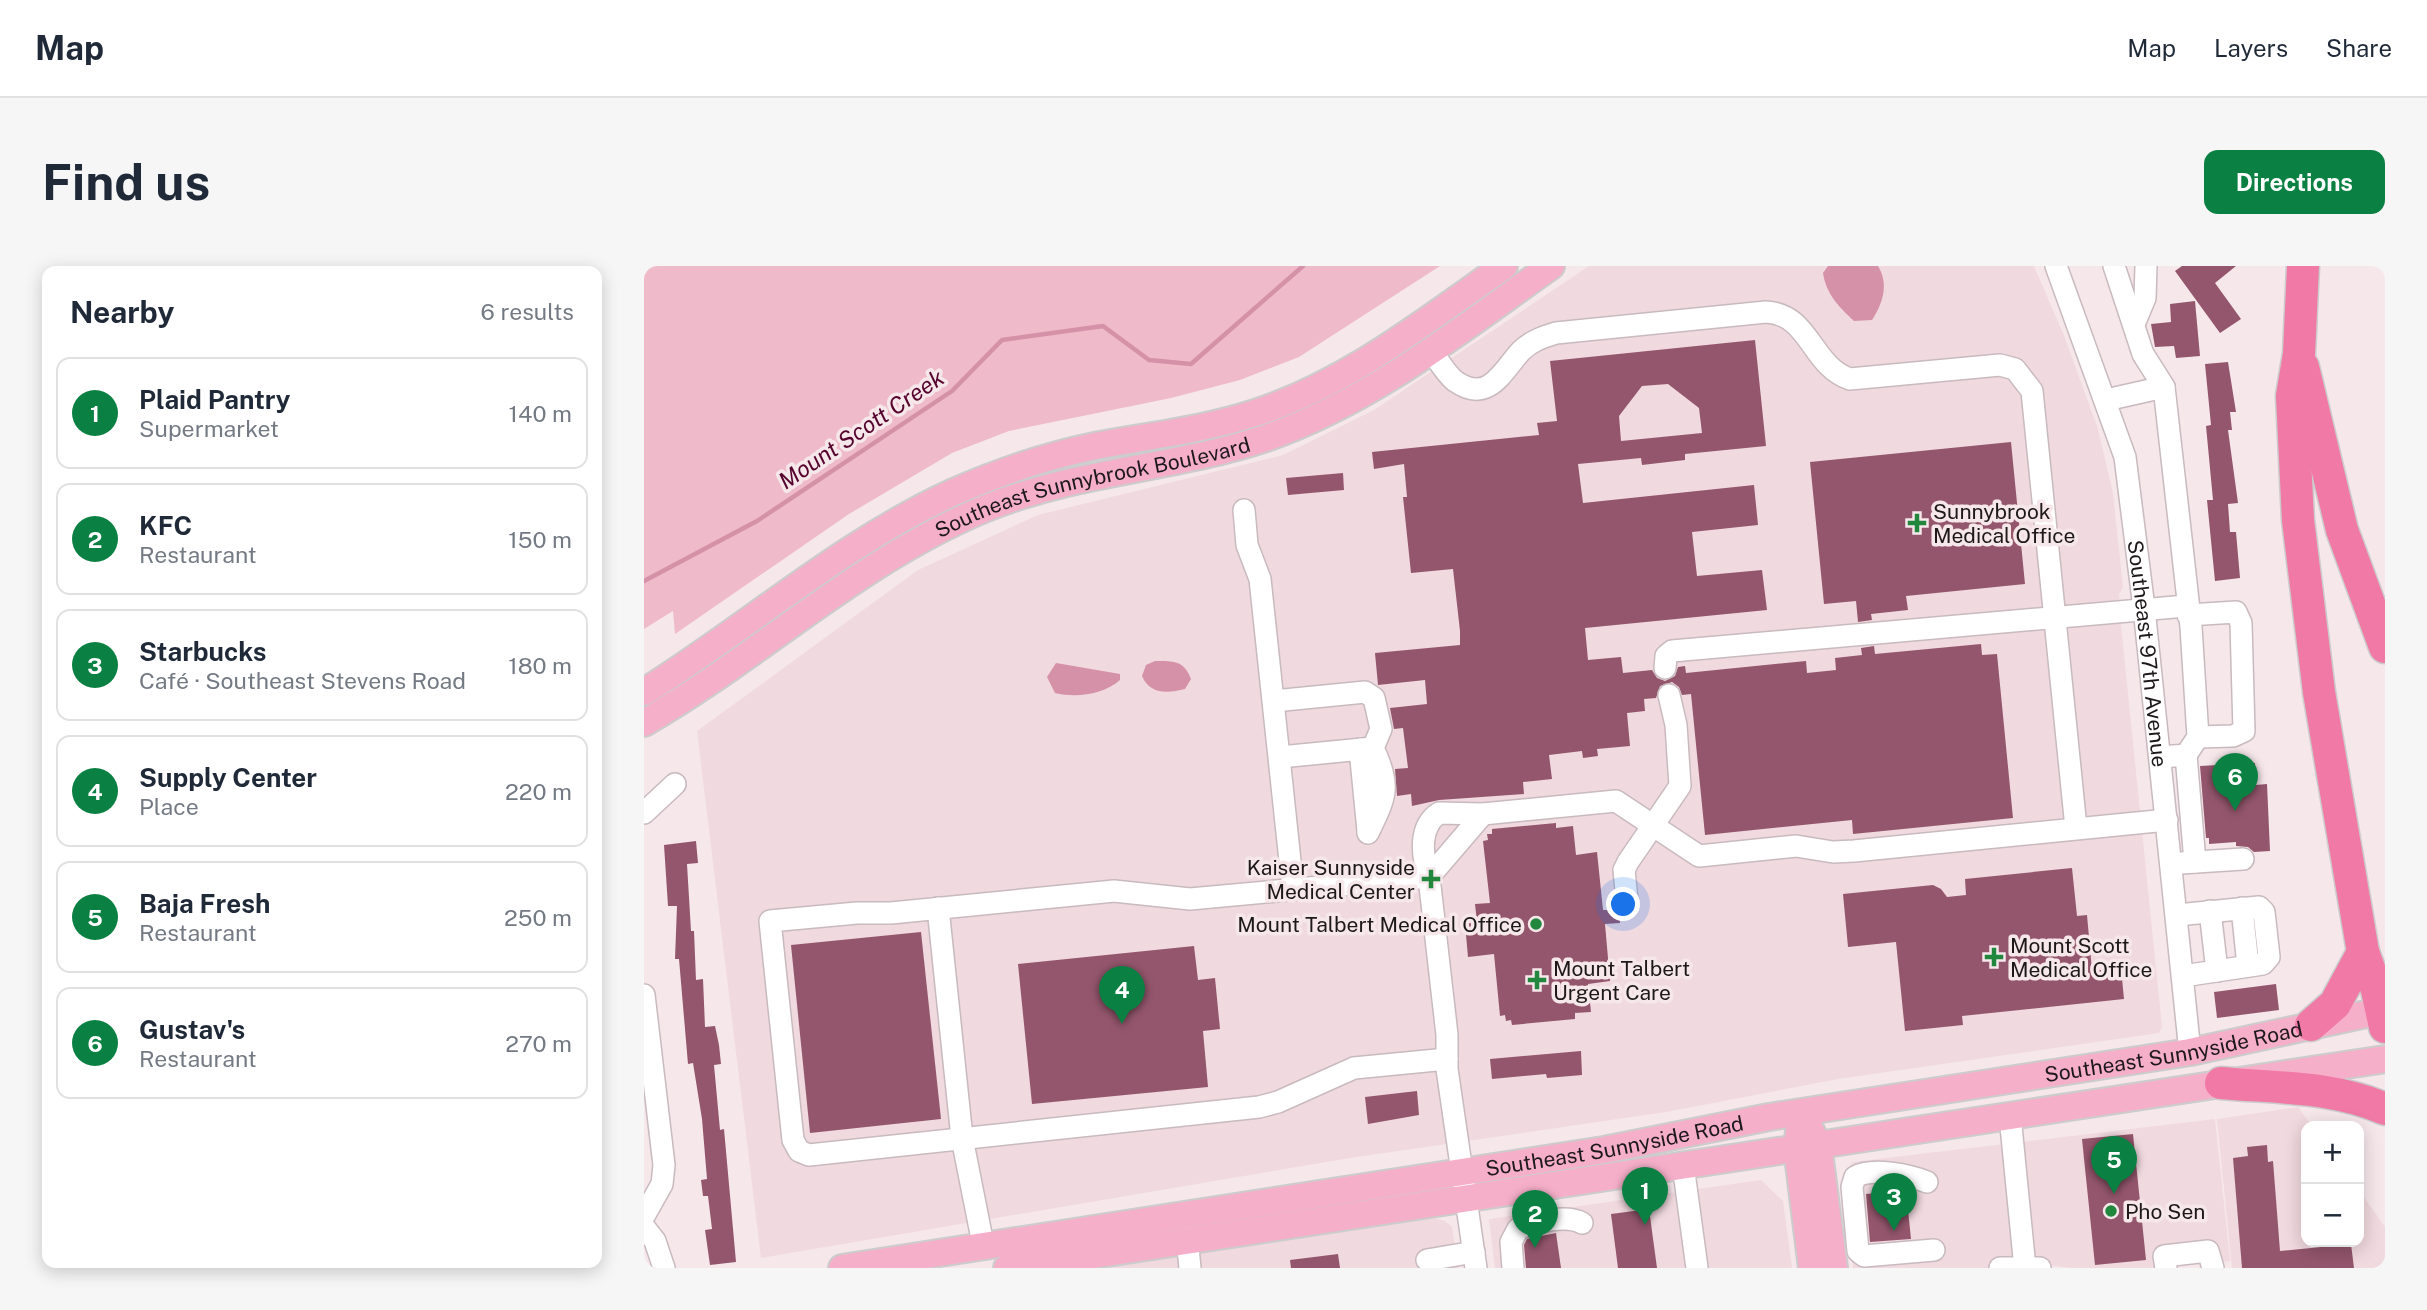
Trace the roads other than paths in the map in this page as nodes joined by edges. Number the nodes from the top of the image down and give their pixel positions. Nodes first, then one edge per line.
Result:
1 (1504, 266) edge
2 (1525, 266) edge
3 (1551, 266) edge
4 (2056, 266) edge
5 (2114, 266) edge
6 (2146, 266) edge
7 (2303, 266) edge
8 (2135, 322) junction
9 (1431, 350) junction
10 (2299, 354) junction
11 (2164, 387) junction
12 (2106, 400) junction
13 (1244, 510) dead end
14 (2144, 608) junction
15 (2187, 610) junction
16 (2054, 616) junction
17 (2385, 647) edge
18 (1665, 668) dead end
19 (644, 692) edge
20 (1669, 695) dead end
21 (1274, 701) junction
22 (644, 723) edge
23 (2199, 737) junction
24 (1367, 749) junction
25 (2186, 755) junction
26 (1280, 757) junction
27 (2161, 758) junction
28 (675, 784) dead end
29 (644, 813) edge
30 (1483, 814) junction
31 (2167, 820) junction
32 (1654, 826) junction
33 (2076, 828) junction
34 (1368, 833) dead end
35 (2243, 859) dead end
36 (2195, 862) junction
37 (2172, 863) junction
38 (1429, 877) junction
39 (1293, 889) junction
40 (1627, 900) dead end
41 (938, 908) junction
42 (2226, 910) junction
43 (2177, 915) junction
44 (2363, 952) junction
45 (2232, 968) junction
46 (2183, 976) junction
47 (645, 1008) edge
48 (2384, 1016) edge
49 (2311, 1025) junction
50 (2190, 1052) junction
51 (1447, 1059) junction
52 (2385, 1059) edge
53 (2221, 1083) junction
54 (2385, 1109) edge
55 (1801, 1112) junction
56 (2010, 1116) junction
57 (962, 1138) junction
58 (1808, 1146) junction
59 (1683, 1165) junction
60 (1927, 1182) dead end
61 (1463, 1185) junction
62 (1245, 1204) junction
63 (644, 1216) edge
64 (1581, 1223) dead end
65 (644, 1227) edge
66 (1187, 1238) junction
67 (1934, 1250) dead end
68 (987, 1256) edge
69 (1427, 1260) dead end
70 (1475, 1260) edge
71 (664, 1268) edge
72 (842, 1268) edge
73 (1007, 1268) edge
74 (1190, 1268) edge
75 (1513, 1268) edge
76 (1696, 1268) edge
77 (1812, 1268) edge
78 (1834, 1268) edge
79 (2000, 1268) edge
80 (2030, 1268) edge
81 (2165, 1268) edge
82 (2213, 1268) edge

1 - 19 main road, Southeast Sunnybrook Boulevard
2 - 9 main road
3 - 9 main road, Southeast Sunnybrook Boulevard
4 - 12 street, Southeast 97th Avenue
5 - 8 street
6 - 8 street
7 - 10 highway
8 - 11 street
9 - 16 street
9 - 22 main road, Southeast Sunnybrook Boulevard
10 - 17 highway
10 - 44 highway
11 - 12 street
11 - 15 street
12 - 14 street, Southeast 97th Avenue
13 - 21 street
14 - 15 street
14 - 16 street
14 - 27 street, Southeast 97th Avenue
15 - 23 street
15 - 23 street
16 - 18 street
16 - 33 street
20 - 32 street
21 - 24 street
21 - 26 street
23 - 25 street
24 - 26 street
24 - 34 street
25 - 27 street
25 - 36 street
26 - 39 street
27 - 31 street, Southeast 97th Avenue
28 - 29 street
30 - 32 street
30 - 38 street
30 - 38 street
31 - 33 street
31 - 37 street, Southeast 97th Avenue
32 - 33 street
32 - 40 street
35 - 36 street
36 - 37 street
37 - 43 street, Southeast 97th Avenue
38 - 39 street
38 - 51 street
39 - 41 street
41 - 57 street
41 - 57 street
42 - 43 street
42 - 45 street
42 - 45 street
43 - 46 street, Southeast 97th Avenue
44 - 48 highway
44 - 49 highway
45 - 46 street
46 - 50 street, Southeast 97th Avenue
47 - 63 street
48 - 49 main road, Southeast Sunnyside Road
49 - 50 main road, Southeast Sunnyside Road
50 - 55 main road, Southeast Sunnyside Road
51 - 57 street
51 - 61 street
52 - 53 main road, Southeast Sunnyside Road
53 - 54 highway
53 - 56 main road, Southeast Sunnyside Road
55 - 58 main road
55 - 61 main road, Southeast Sunnyside Road
56 - 58 main road, Southeast Sunnyside Road
56 - 80 street
57 - 68 street
58 - 59 main road, Southeast Sunnyside Road
58 - 77 main road
58 - 78 main road
59 - 61 main road, Southeast Sunnyside Road
59 - 76 street
60 - 67 street
61 - 62 main road, Southeast Sunnyside Road
61 - 66 main road, Southeast Sunnyside Road
61 - 70 street
62 - 66 main road
62 - 68 main road, Southeast Sunnyside Road
64 - 75 street
65 - 71 street
66 - 73 main road, Southeast Sunnyside Road
66 - 74 street
68 - 72 main road
69 - 70 street
79 - 80 street
81 - 82 street

